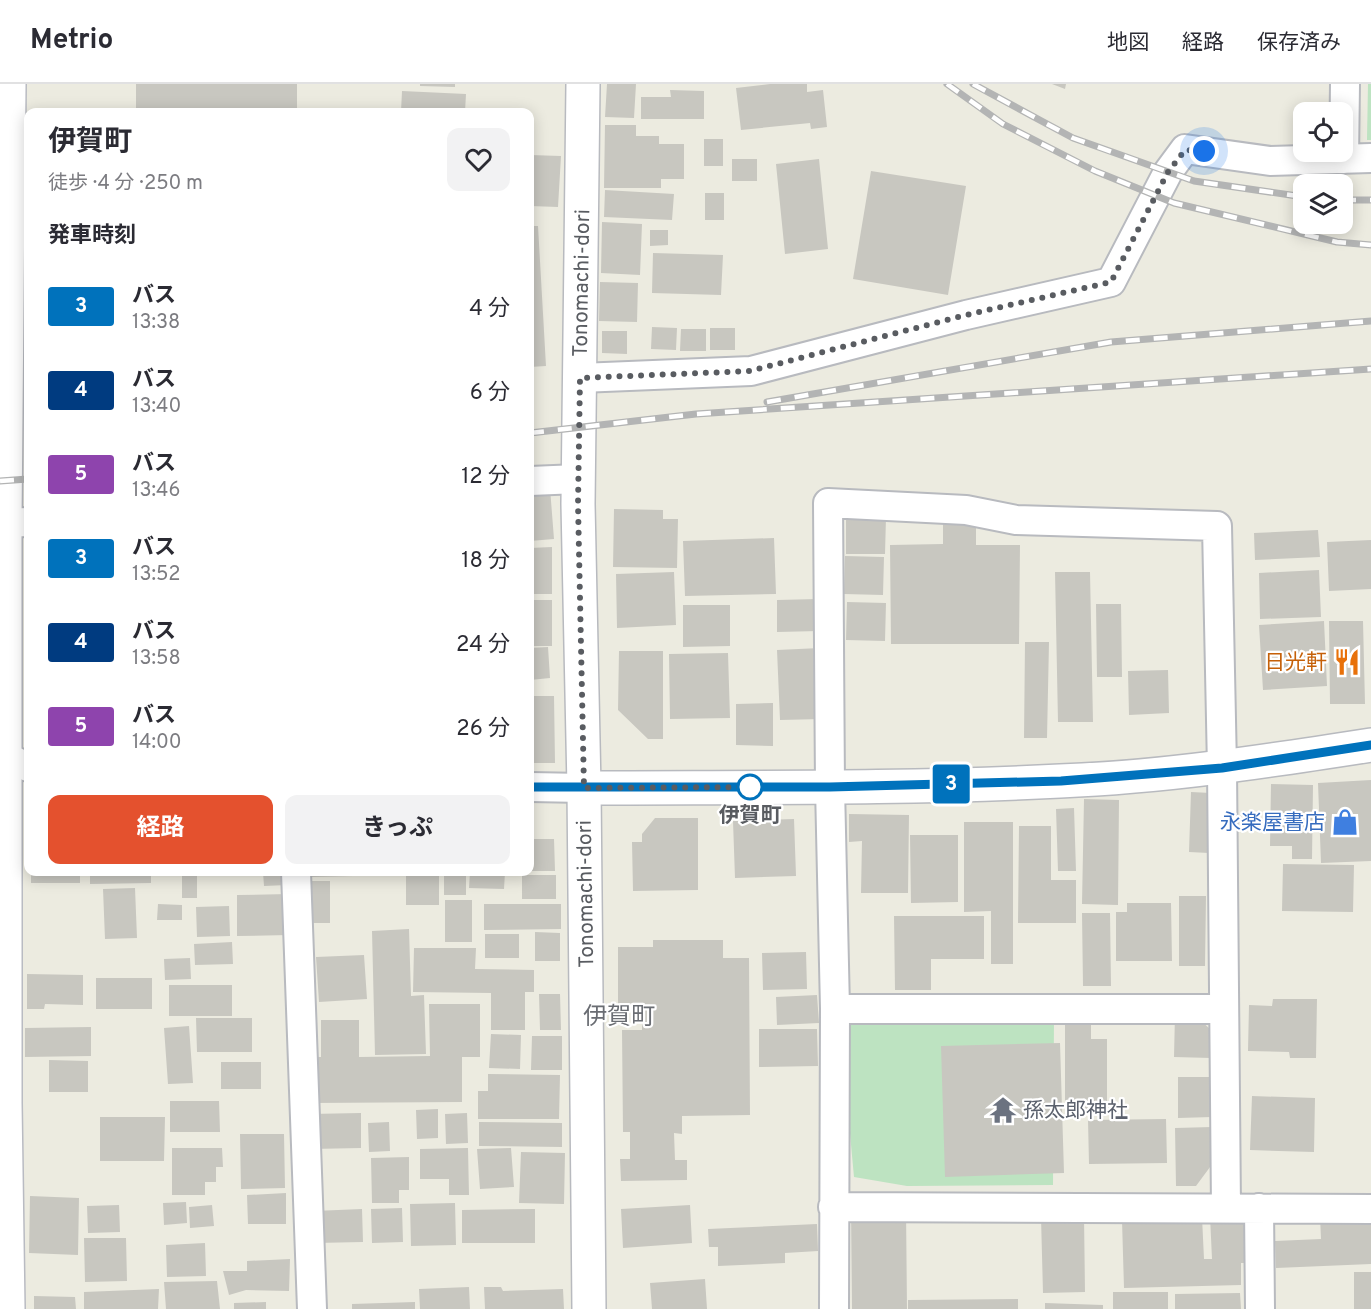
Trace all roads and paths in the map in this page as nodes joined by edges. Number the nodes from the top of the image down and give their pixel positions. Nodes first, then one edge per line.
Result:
1 (9, 84) edge
2 (583, 84) edge
3 (1345, 84) edge
4 (1358, 158) edge
5 (580, 378) junction
6 (579, 479) junction
7 (534, 481) edge
8 (17, 523) edge
9 (1371, 745) edge
10 (11, 760) edge
11 (1222, 768) junction
12 (534, 787) edge
13 (830, 787) junction
14 (584, 788) junction
15 (296, 876) edge
16 (835, 1009) junction
17 (1224, 1009) junction
18 (833, 1207) junction
19 (1226, 1208) junction
20 (1259, 1208) junction
21 (1371, 1209) edge
22 (8, 1309) edge
23 (312, 1309) edge
24 (589, 1309) edge
25 (834, 1309) edge
26 (1260, 1309) edge

1 - 8 street
2 - 5 street, Tonomachi-dori
3 - 4 street
4 - 5 street
5 - 6 street, Tonomachi-dori
6 - 7 street
6 - 14 street, Tonomachi-dori
8 - 10 street
9 - 11 street
10 - 22 street
11 - 13 street
11 - 13 street
11 - 17 street
12 - 14 street
13 - 14 street
13 - 16 street
14 - 24 street, Tonomachi-dori
15 - 23 street
16 - 17 street
16 - 18 street
17 - 19 street
18 - 19 street
18 - 25 street
19 - 20 street
20 - 21 street
20 - 26 street

